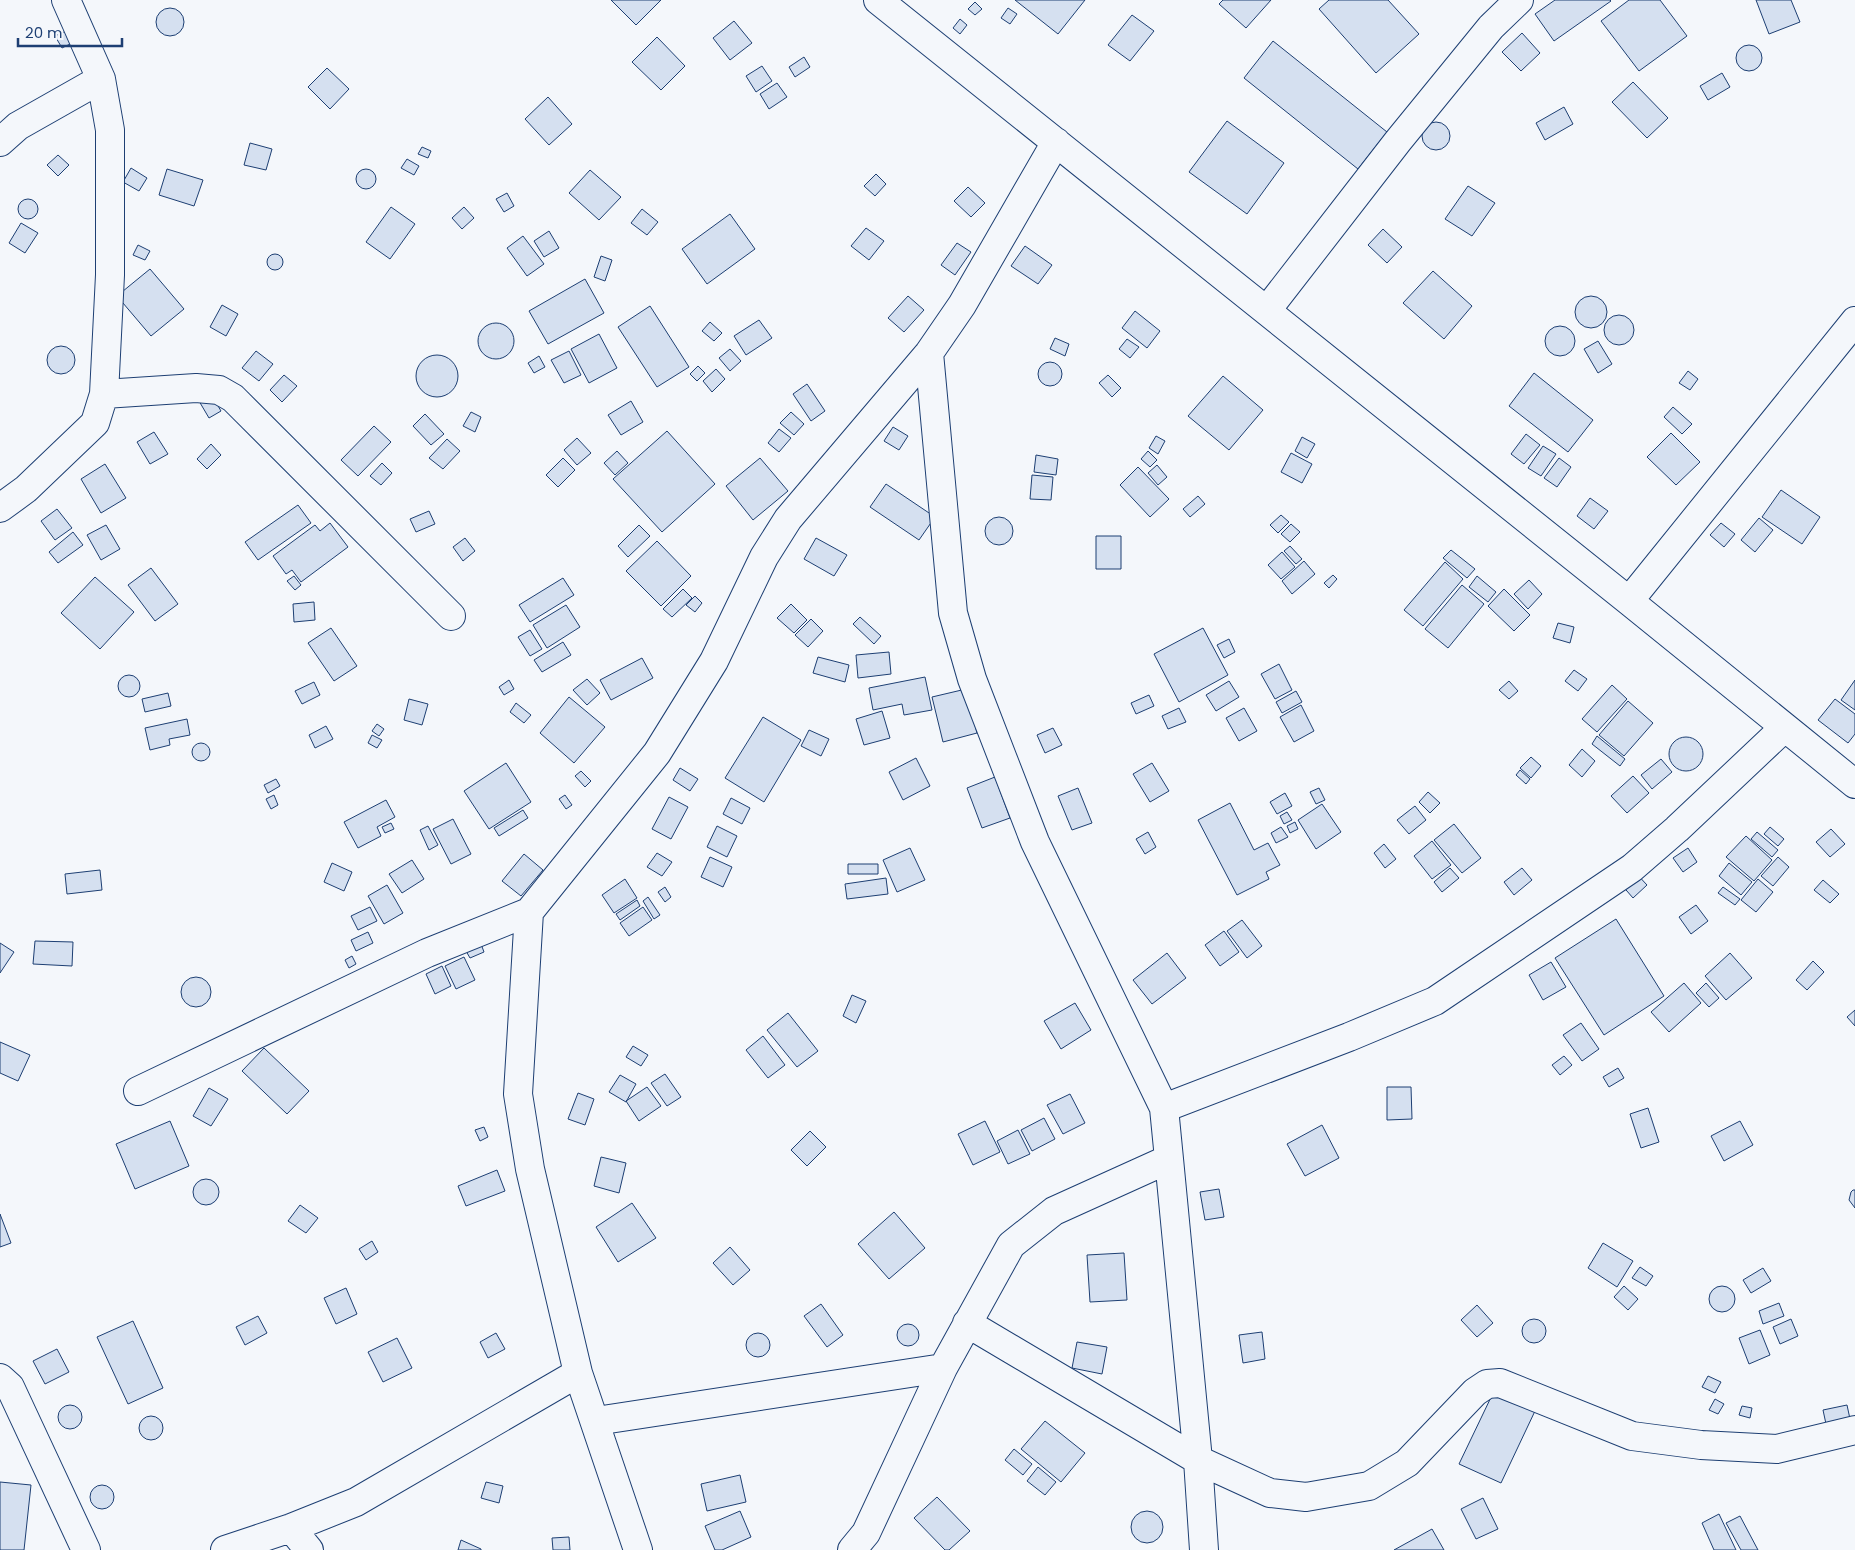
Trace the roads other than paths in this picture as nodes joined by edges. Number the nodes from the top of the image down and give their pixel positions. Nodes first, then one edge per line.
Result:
1 (66, 0) edge
2 (1519, 0) edge
3 (897, 6) edge
4 (102, 79) junction
5 (0, 142) edge
6 (1056, 142) junction
7 (1267, 310) junction
8 (1855, 321) edge
9 (929, 353) junction
10 (104, 394) junction
11 (0, 508) edge
12 (1629, 601) junction
13 (451, 616) dead end
14 (1784, 728) junction
15 (1855, 784) edge
16 (530, 912) junction
17 (138, 1091) dead end
18 (1164, 1108) junction
19 (1169, 1159) junction
20 (967, 1322) junction
21 (943, 1368) junction
22 (578, 1373) junction
23 (0, 1378) edge
24 (596, 1421) junction
25 (1855, 1430) edge
26 (1198, 1460) junction
27 (291, 1528) junction
28 (86, 1550) edge
29 (225, 1550) edge
30 (309, 1550) edge
31 (638, 1550) edge
32 (852, 1550) edge
33 (1204, 1550) edge

1 - 4 street
2 - 7 street
3 - 6 street
4 - 5 street
4 - 10 street
6 - 7 street
6 - 9 street
7 - 12 street
8 - 12 street
9 - 16 street
9 - 18 street
10 - 11 street
10 - 13 street
12 - 14 street
14 - 15 street
14 - 18 street
16 - 17 street
16 - 22 street
18 - 19 street
19 - 20 street
19 - 26 street
20 - 21 street
20 - 26 street
21 - 24 street
21 - 32 street
22 - 24 street
22 - 27 street
23 - 28 street
24 - 31 street
25 - 26 street
26 - 33 street
27 - 29 street
27 - 30 street

